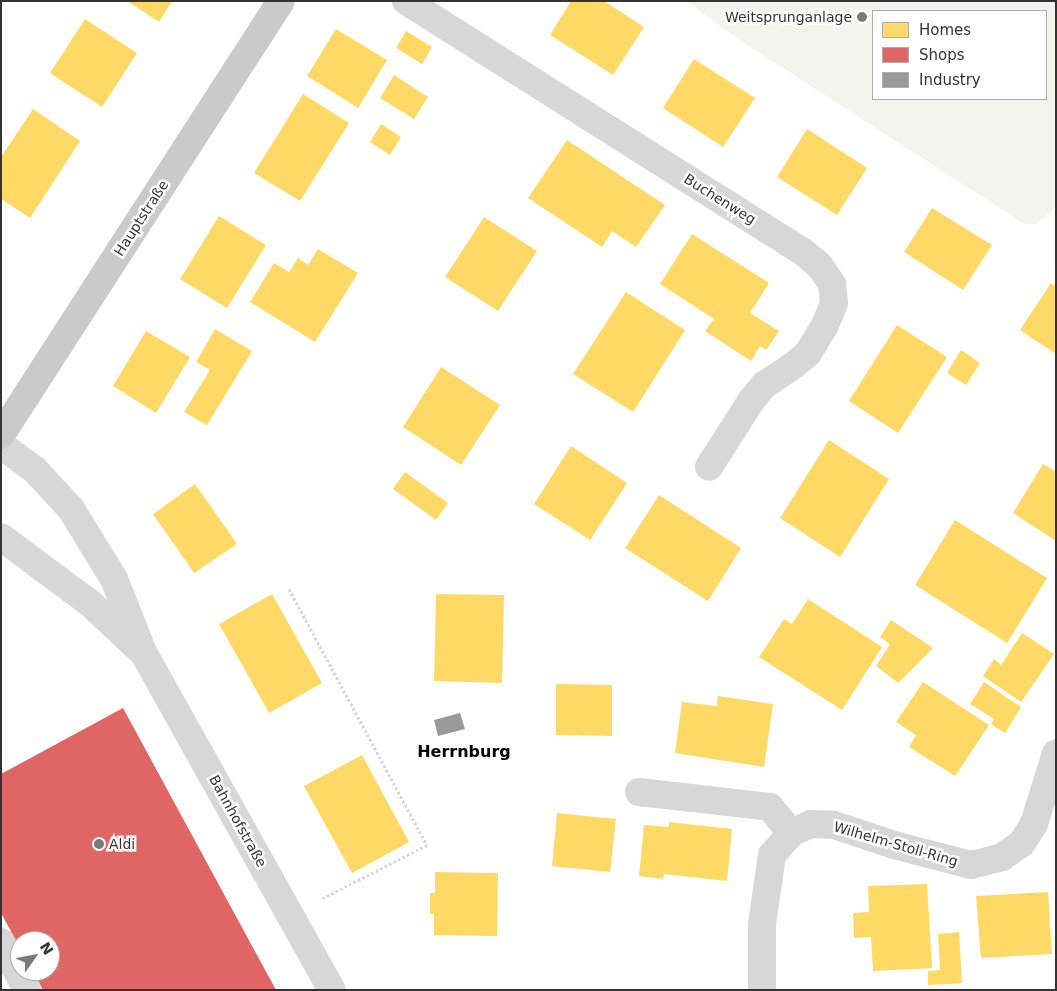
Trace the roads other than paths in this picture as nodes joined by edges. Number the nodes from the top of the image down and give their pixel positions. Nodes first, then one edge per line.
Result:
1 (282, 1) edge
2 (406, 1) edge
3 (1, 435) edge
4 (1, 445) edge
5 (709, 467) dead end
6 (1, 536) edge
7 (143, 652) junction
8 (1056, 753) edge
9 (639, 792) dead end
10 (791, 833) junction
11 (1, 942) edge
12 (27, 990) edge
13 (332, 990) edge
14 (762, 990) edge

1 - 3 main road, Hauptstraße
2 - 5 street, Buchenweg
4 - 7 street, Bahnhofstraße
6 - 7 street, Bahnhofstraße
7 - 13 street, Bahnhofstraße
8 - 10 street, Wilhelm-Stoll-Ring
9 - 10 street
10 - 14 street, Wilhelm-Stoll-Ring
11 - 12 street

